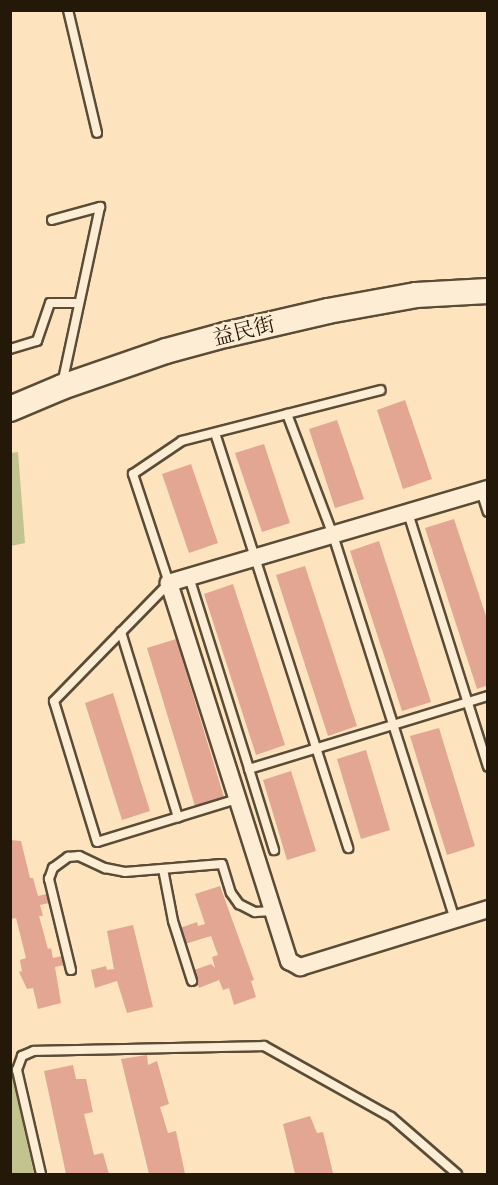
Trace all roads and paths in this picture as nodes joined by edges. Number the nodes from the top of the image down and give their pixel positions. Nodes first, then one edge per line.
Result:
1 (68, 10) edge
2 (97, 133) dead end
3 (52, 220) dead end
4 (488, 291) edge
5 (79, 303) junction
6 (10, 350) edge
7 (62, 387) junction
8 (381, 390) dead end
9 (10, 409) edge
10 (287, 414) junction
11 (215, 433) junction
12 (484, 490) edge
13 (488, 512) edge
14 (408, 513) junction
15 (333, 535) junction
16 (257, 557) junction
17 (189, 577) junction
18 (169, 583) junction
19 (121, 632) junction
20 (488, 696) edge
21 (467, 702) junction
22 (394, 724) junction
23 (317, 748) junction
24 (488, 767) edge
25 (249, 769) junction
26 (237, 799) junction
27 (178, 817) junction
28 (348, 848) dead end
29 (274, 850) dead end
30 (164, 869) junction
31 (488, 909) edge
32 (273, 911) junction
33 (455, 919) junction
34 (71, 970) dead end
35 (192, 981) dead end
36 (41, 1174) edge
37 (457, 1174) edge

1 - 2 lane
3 - 5 lane
4 - 7 street, 益民街
5 - 6 lane
5 - 7 lane
7 - 9 street, 益民街
8 - 10 lane
10 - 11 lane
10 - 15 lane
11 - 16 lane
11 - 18 lane
12 - 13 lane
12 - 14 street
14 - 15 street
14 - 21 lane
15 - 16 street
15 - 22 lane
16 - 17 street
16 - 23 lane
17 - 18 street
17 - 25 lane
18 - 19 lane
18 - 26 street
19 - 27 lane
19 - 27 lane
20 - 21 lane
21 - 22 lane
21 - 24 lane
22 - 23 lane
22 - 33 lane
23 - 25 lane
23 - 28 lane
25 - 29 lane
26 - 27 lane
26 - 32 street
30 - 32 lane
30 - 34 lane
30 - 35 lane
31 - 33 street
32 - 33 street
36 - 37 lane

